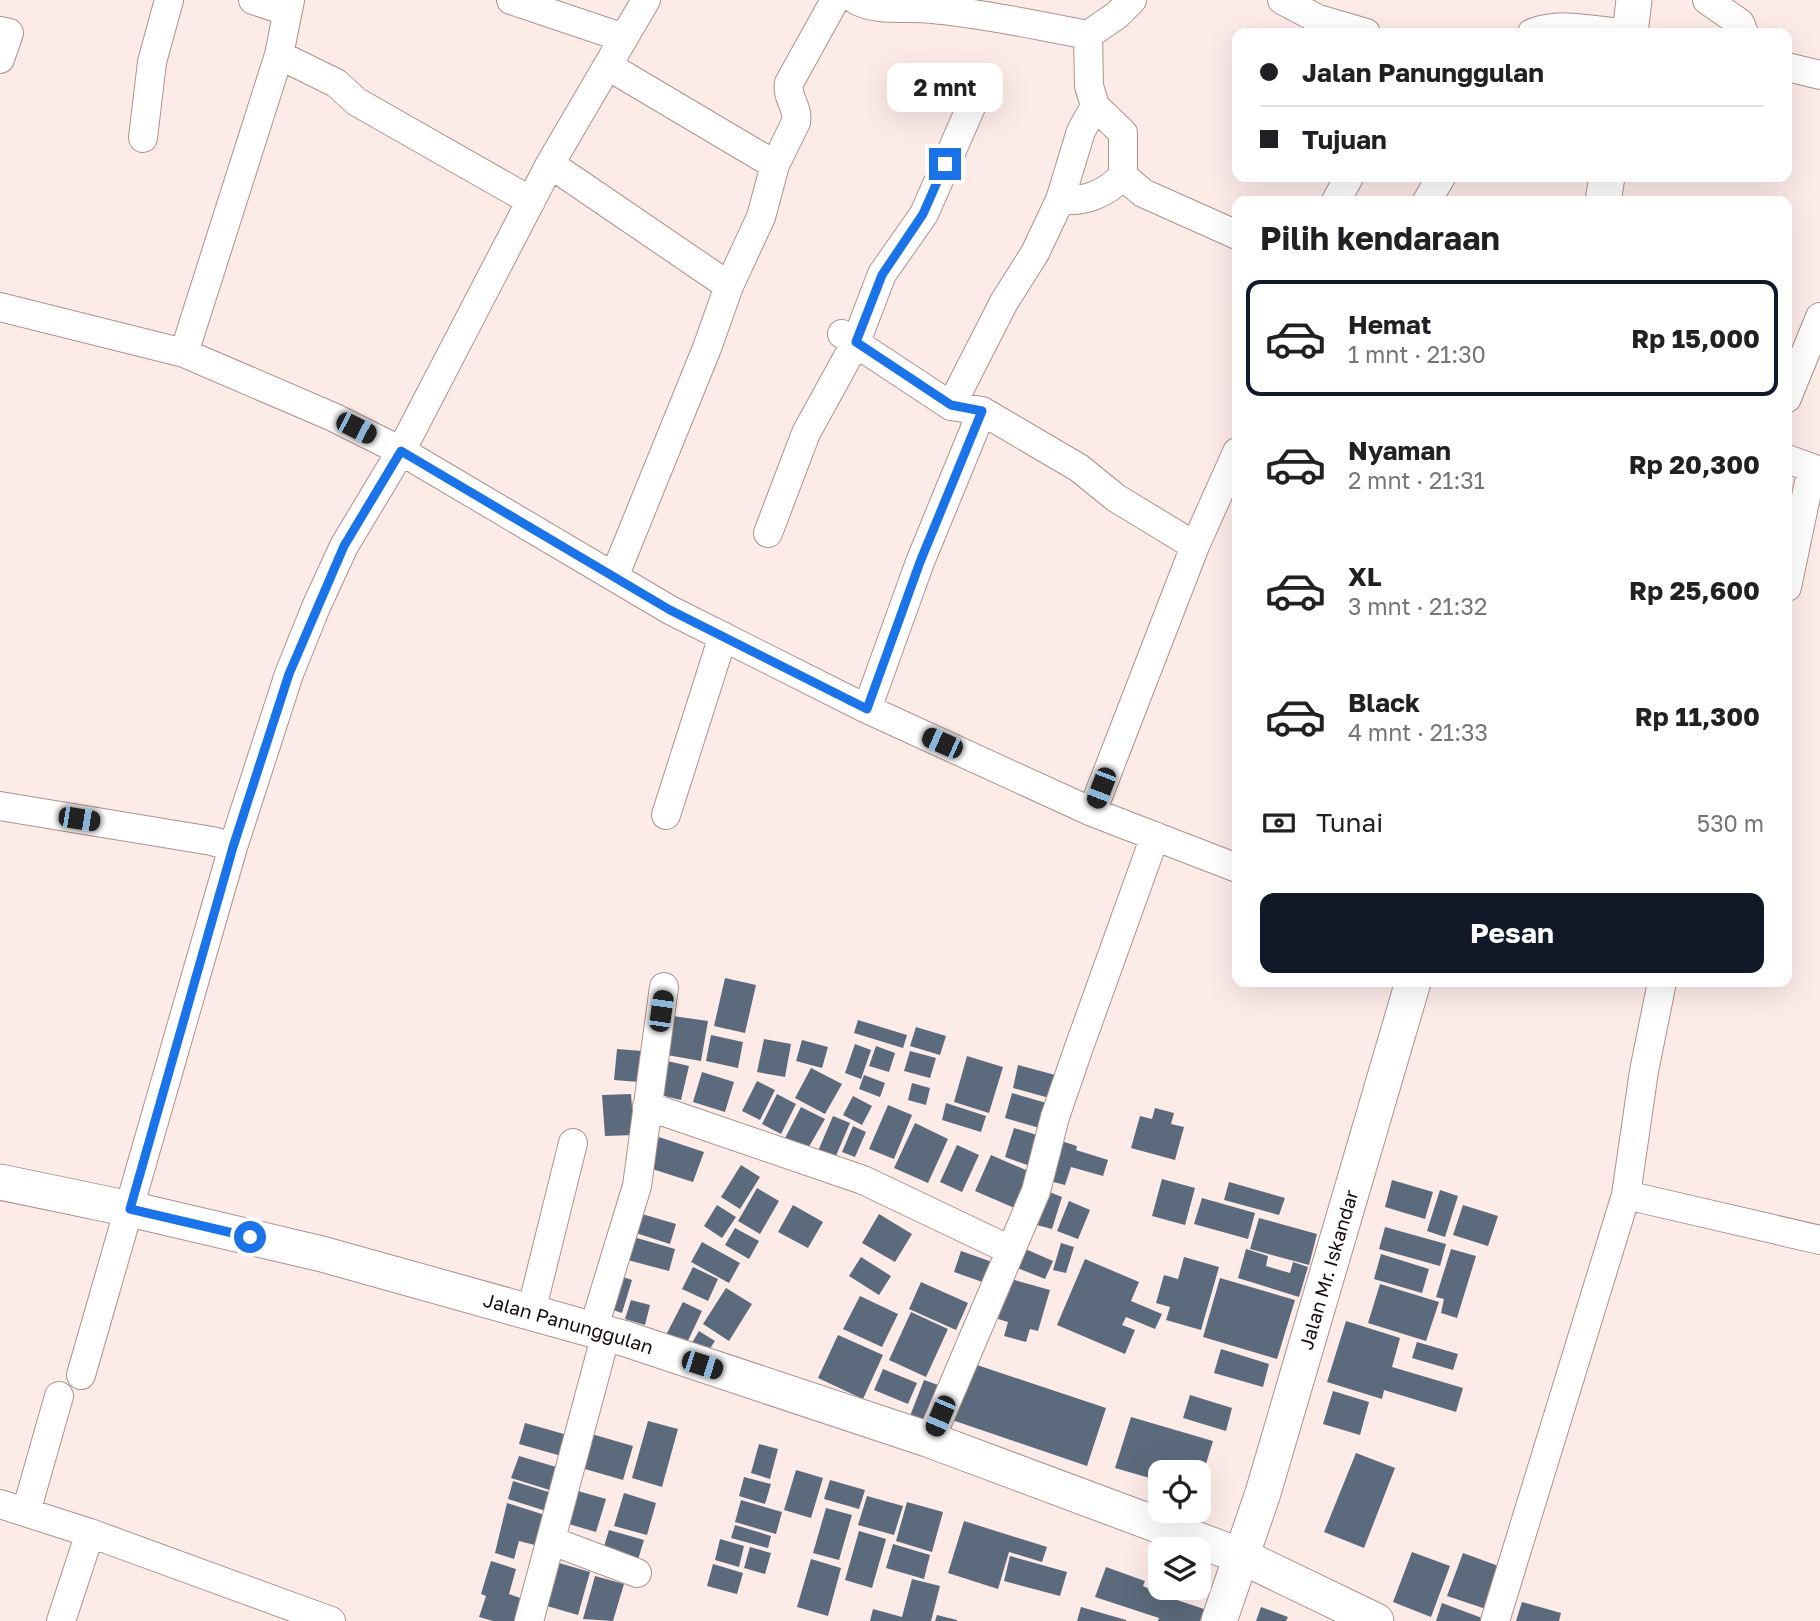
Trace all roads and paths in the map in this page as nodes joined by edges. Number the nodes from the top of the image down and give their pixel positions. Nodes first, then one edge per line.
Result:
1 (169, 0) edge
2 (253, 0) edge
3 (511, 0) edge
4 (646, 0) edge
5 (835, 0) edge
6 (856, 0) edge
7 (1132, 0) edge
8 (1282, 0) edge
9 (1634, 0) edge
10 (1707, 0) edge
11 (288, 6) edge
12 (1321, 9) edge
13 (1357, 28) edge
14 (1546, 28) edge
15 (1572, 28) edge
16 (1631, 28) edge
17 (1742, 28) edge
18 (0, 31) edge
19 (1088, 35) junction
20 (624, 38) junction
21 (279, 55) junction
22 (0, 59) edge
23 (607, 66) junction
24 (1792, 68) edge
25 (1820, 75) edge
26 (978, 91) dead end
27 (1095, 106) junction
28 (143, 138) dead end
29 (550, 164) junction
30 (775, 164) junction
31 (1123, 176) junction
32 (1060, 200) junction
33 (531, 201) junction
34 (1232, 233) edge
35 (729, 286) junction
36 (0, 307) edge
37 (1820, 317) edge
38 (849, 338) junction
39 (184, 353) junction
40 (1792, 386) edge
41 (951, 405) junction
42 (982, 411) junction
43 (401, 451) junction
44 (1232, 463) edge
45 (1806, 466) edge
46 (768, 533) dead end
47 (1195, 546) junction
48 (1792, 555) edge
49 (614, 577) junction
50 (723, 636) junction
51 (867, 709) junction
52 (0, 806) edge
53 (1092, 812) junction
54 (666, 815) dead end
55 (1155, 836) junction
56 (233, 847) junction
57 (1232, 866) edge
58 (1412, 987) edge
59 (1661, 987) edge
60 (664, 988) dead end
61 (647, 1105) junction
62 (573, 1143) dead end
63 (0, 1182) edge
64 (1626, 1195) junction
65 (130, 1209) junction
66 (1820, 1240) edge
67 (1010, 1250) junction
68 (531, 1312) junction
69 (600, 1332) junction
70 (81, 1375) dead end
71 (59, 1396) dead end
72 (930, 1440) junction
73 (13, 1508) edge
74 (90, 1533) junction
75 (552, 1541) junction
76 (637, 1573) dead end
77 (1230, 1588) edge
78 (61, 1621) edge
79 (331, 1621) edge
80 (529, 1621) edge
81 (1376, 1621) edge
82 (1495, 1621) edge

1 - 28 street
2 - 11 street
3 - 20 street
4 - 20 street
5 - 30 street
6 - 19 street
7 - 19 street
8 - 12 street
9 - 16 main road
10 - 17 street
11 - 21 street
12 - 13 street
14 - 15 street
18 - 22 street
19 - 27 street
20 - 23 street
21 - 33 street
21 - 39 street
23 - 29 street
23 - 30 street
24 - 25 street
26 - 38 street
27 - 31 street
27 - 32 street
29 - 33 street
29 - 35 street
30 - 35 street
31 - 32 street
31 - 34 street
32 - 41 street
33 - 43 street
35 - 49 street
36 - 39 street
37 - 40 street
38 - 41 street
38 - 46 street
39 - 43 street
41 - 42 street
42 - 47 street
42 - 51 street
43 - 49 street
43 - 56 street
44 - 47 street
45 - 48 street
47 - 53 street
49 - 50 street
50 - 51 street
50 - 54 street
51 - 53 street
52 - 56 street
53 - 55 street
55 - 57 street
55 - 67 street
56 - 65 street
58 - 77 main road, Jalan Mr. Iskandar
59 - 64 street
60 - 61 street
61 - 67 street
61 - 69 street
62 - 68 street
63 - 65 main road, Jalan Panunggulan
64 - 66 street
64 - 82 street
65 - 68 main road, Jalan Panunggulan
65 - 70 street
67 - 72 street
68 - 69 main road, Jalan Panunggulan
69 - 72 main road, Jalan Panunggulan
69 - 75 street
71 - 73 street
72 - 77 main road, Jalan Panunggulan
73 - 74 street
74 - 78 street
74 - 79 street
75 - 76 street
75 - 80 street
77 - 81 main road, Jalan Panunggulan

